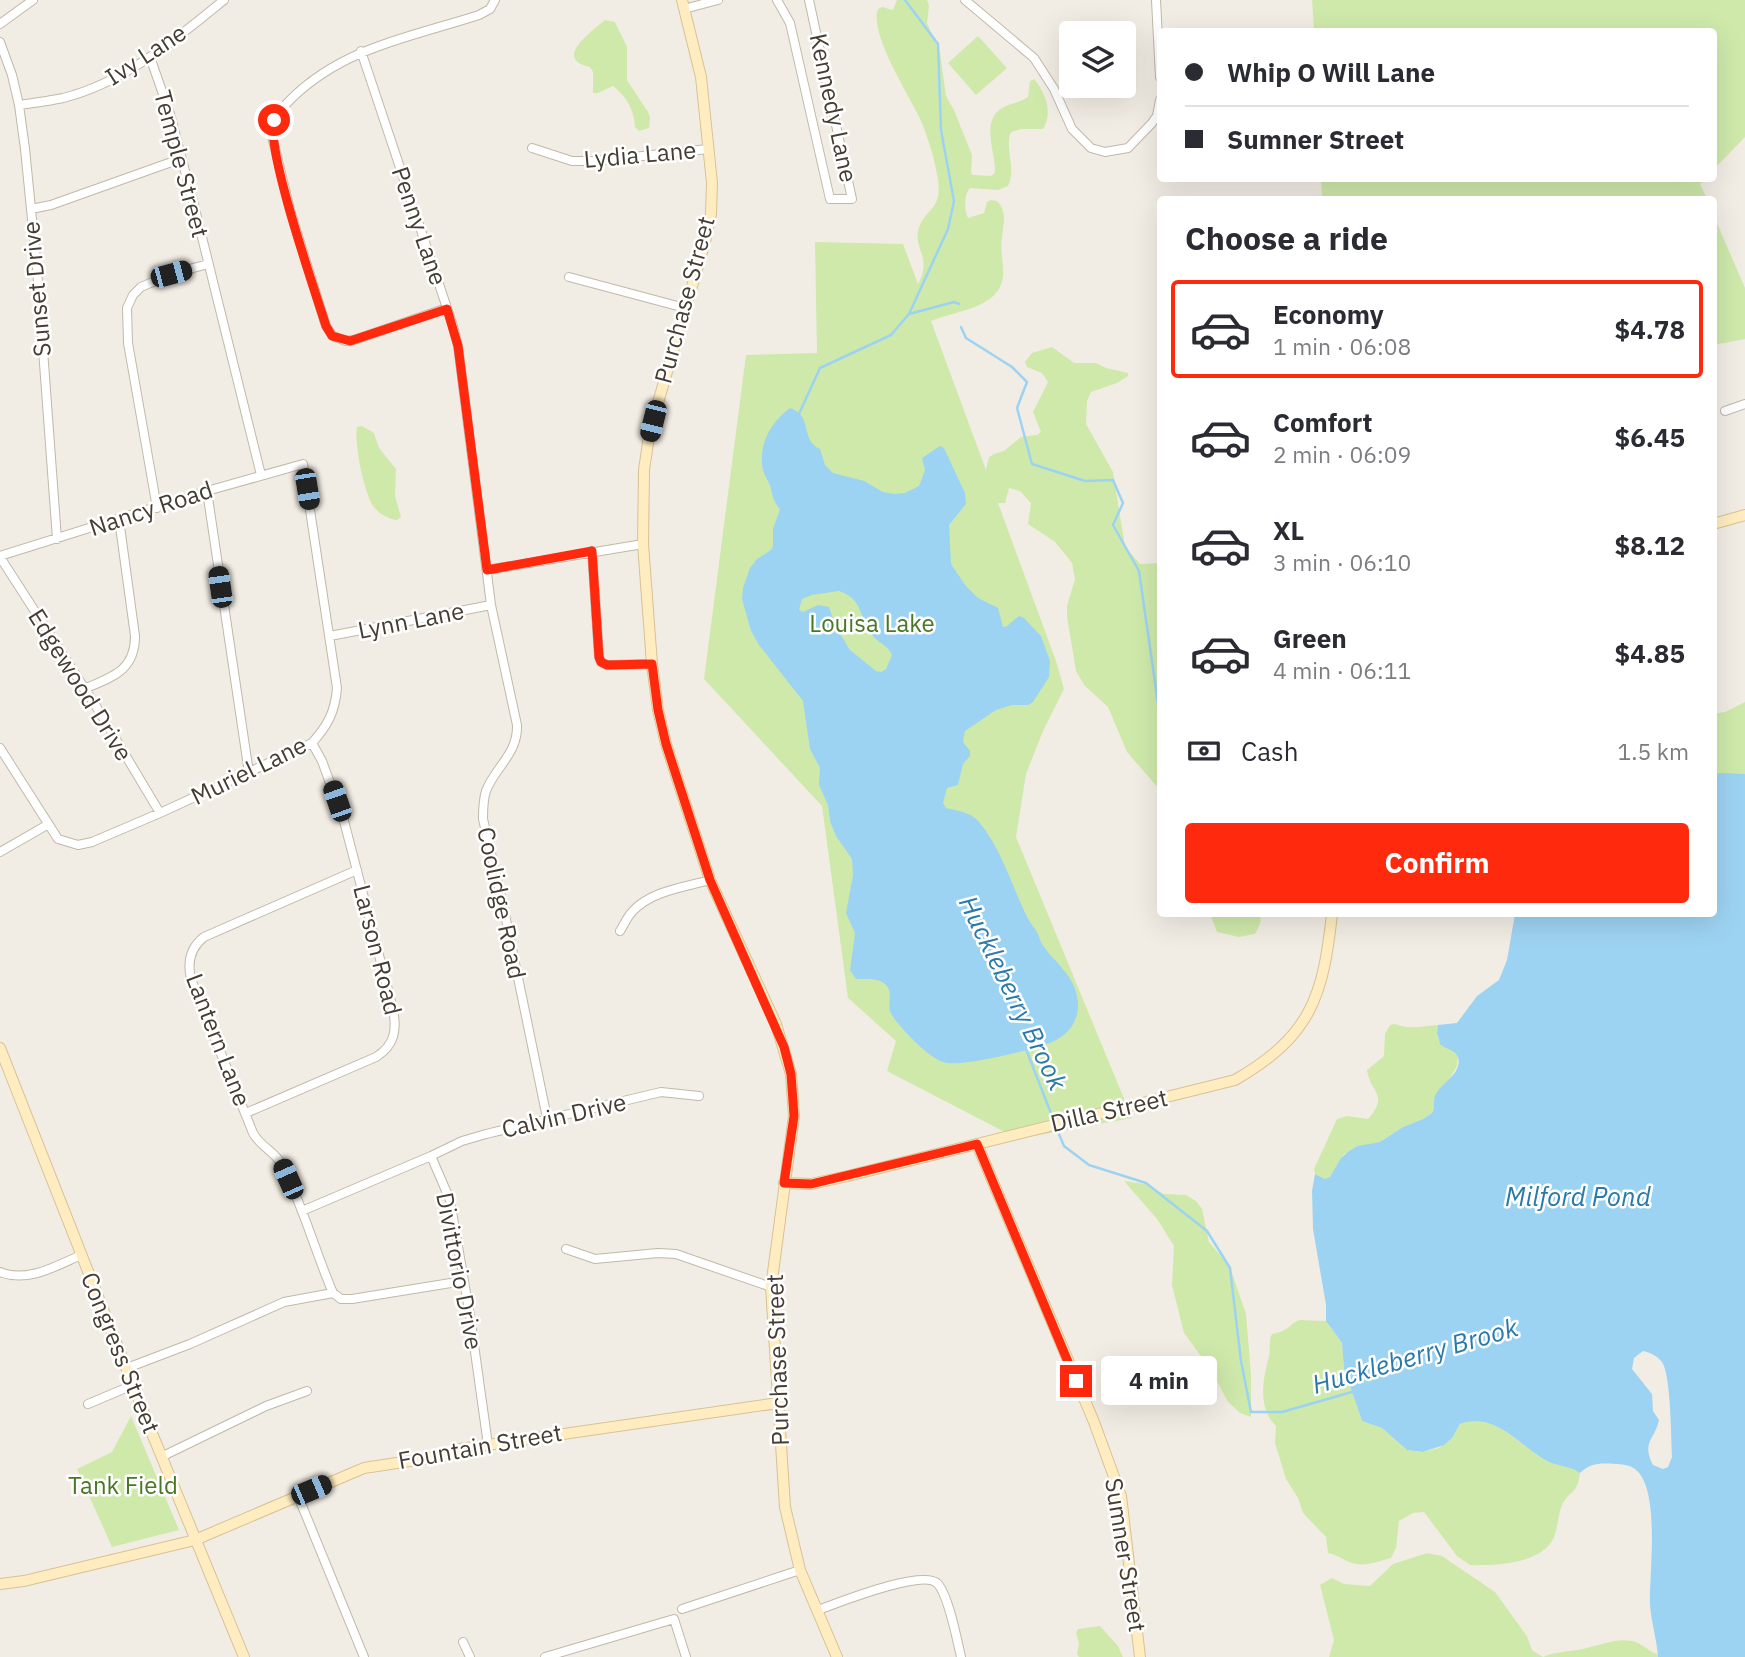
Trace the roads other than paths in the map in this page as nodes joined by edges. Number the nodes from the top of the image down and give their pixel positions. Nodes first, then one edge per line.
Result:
1 (33, 0) edge
2 (224, 0) edge
3 (495, 0) edge
4 (718, 0) edge
5 (777, 0) edge
6 (809, 0) edge
7 (965, 0) edge
8 (1156, 0) edge
9 (683, 5) edge
10 (0, 24) edge
11 (1157, 28) edge
12 (0, 42) edge
13 (361, 51) junction
14 (150, 57) junction
15 (19, 105) junction
16 (1157, 116) edge
17 (532, 148) dead end
18 (708, 149) junction
19 (180, 159) junction
20 (31, 209) junction
21 (208, 264) junction
22 (569, 277) dead end
23 (685, 308) junction
24 (447, 309) junction
25 (1745, 404) edge
26 (1725, 411) dead end
27 (303, 464) joint
28 (261, 475) junction
29 (207, 491) junction
30 (157, 508) junction
31 (1745, 514) edge
32 (118, 519) junction
33 (1717, 523) edge
34 (57, 539) junction
35 (643, 544) junction
36 (592, 551) junction
37 (0, 557) edge
38 (487, 570) junction
39 (491, 605) junction
40 (330, 636) junction
41 (652, 664) junction
42 (84, 689) junction
43 (312, 743) junction
44 (0, 748) edge
45 (249, 773) junction
46 (160, 813) junction
47 (47, 825) junction
48 (0, 852) edge
49 (357, 870) junction
50 (710, 880) junction
51 (1332, 917) edge
52 (620, 931) dead end
53 (0, 1048) edge
54 (5, 1073) edge
55 (699, 1096) dead end
56 (246, 1113) junction
57 (547, 1118) junction
58 (977, 1144) junction
59 (432, 1156) junction
60 (784, 1183) junction
61 (302, 1211) junction
62 (566, 1248) dead end
63 (81, 1255) junction
64 (0, 1272) edge
65 (463, 1281) junction
66 (771, 1287) junction
67 (333, 1293) junction
68 (127, 1368) junction
69 (134, 1385) junction
70 (307, 1391) dead end
71 (778, 1403) junction
72 (88, 1404) dead end
73 (488, 1445) junction
74 (161, 1457) junction
75 (298, 1496) junction
76 (195, 1540) junction
77 (800, 1570) junction
78 (0, 1584) edge
79 (682, 1609) dead end
80 (818, 1609) junction
81 (463, 1642) dead end
82 (571, 1653) edge
83 (244, 1657) edge
84 (364, 1657) edge
85 (470, 1657) edge
86 (545, 1657) edge
87 (686, 1657) edge
88 (837, 1657) edge
89 (961, 1657) edge
90 (1140, 1657) edge

1 - 10 street
2 - 14 street, Ivy Lane
3 - 13 street
4 - 9 street
5 - 6 street, Kennedy Lane
7 - 16 street
8 - 11 street
9 - 18 main road, Purchase Street
12 - 15 street, Sunset Drive
13 - 24 street, Penny Lane
13 - 24 street
14 - 15 street, Ivy Lane
14 - 19 street, Temple Street
15 - 20 street, Sunset Drive
17 - 18 street, Lydia Lane
18 - 23 main road, Purchase Street
19 - 20 street
19 - 21 street, Temple Street
20 - 34 street, Sunset Drive
21 - 28 street, Temple Street
21 - 30 street
22 - 23 street
23 - 35 main road, Purchase Street
24 - 38 street, Penny Lane
25 - 26 street
27 - 28 street, Nancy Road
27 - 40 street, Muriel Lane
28 - 29 street, Nancy Road
29 - 30 street, Nancy Road
29 - 45 street
30 - 32 street, Nancy Road
31 - 33 main road
32 - 34 street, Nancy Road
32 - 42 street
34 - 37 street, Nancy Road
35 - 36 street
35 - 41 main road, Purchase Street
36 - 38 street
36 - 41 street
37 - 42 street, Edgewood Drive
38 - 39 street, Coolidge Road
39 - 40 street, Lynn Lane
39 - 57 street, Coolidge Road
40 - 43 street, Muriel Lane
41 - 50 main road, Purchase Street
42 - 46 street, Edgewood Drive
43 - 45 street, Muriel Lane
43 - 49 street, Larson Road
44 - 47 street, Muriel Lane
45 - 46 street, Muriel Lane
46 - 47 street, Muriel Lane
47 - 48 street
49 - 56 street, Larson Road
49 - 56 street, Lantern Lane
50 - 52 street
50 - 60 main road, Purchase Street
51 - 58 main road, Dilla Street
53 - 54 main road, Congress Street
54 - 63 main road, Congress Street
55 - 57 street, Calvin Drive
56 - 61 street, Lantern Lane
57 - 59 street, Calvin Drive
58 - 60 main road, Dilla Street
58 - 90 main road, Sumner Street
59 - 61 street, Divittorio Drive
59 - 65 street, Divittorio Drive
60 - 66 main road, Purchase Street
61 - 67 street, Lantern Lane
62 - 66 street
63 - 64 street
63 - 68 main road, Congress Street
65 - 67 street
65 - 73 street, Divittorio Drive
66 - 71 main road, Purchase Street
67 - 68 street
68 - 69 main road, Congress Street
69 - 72 street
69 - 74 main road, Congress Street
70 - 74 street
71 - 73 main road, Fountain Street
71 - 77 main road, Purchase Street
73 - 75 main road, Fountain Street
74 - 76 main road, Congress Street
75 - 76 main road, Fountain Street
75 - 84 street
76 - 78 main road, Fountain Street
76 - 83 main road, Congress Street
77 - 79 street
77 - 80 main road, Purchase Street
80 - 88 main road, Purchase Street
80 - 89 street
81 - 85 street
82 - 86 street
82 - 87 street

